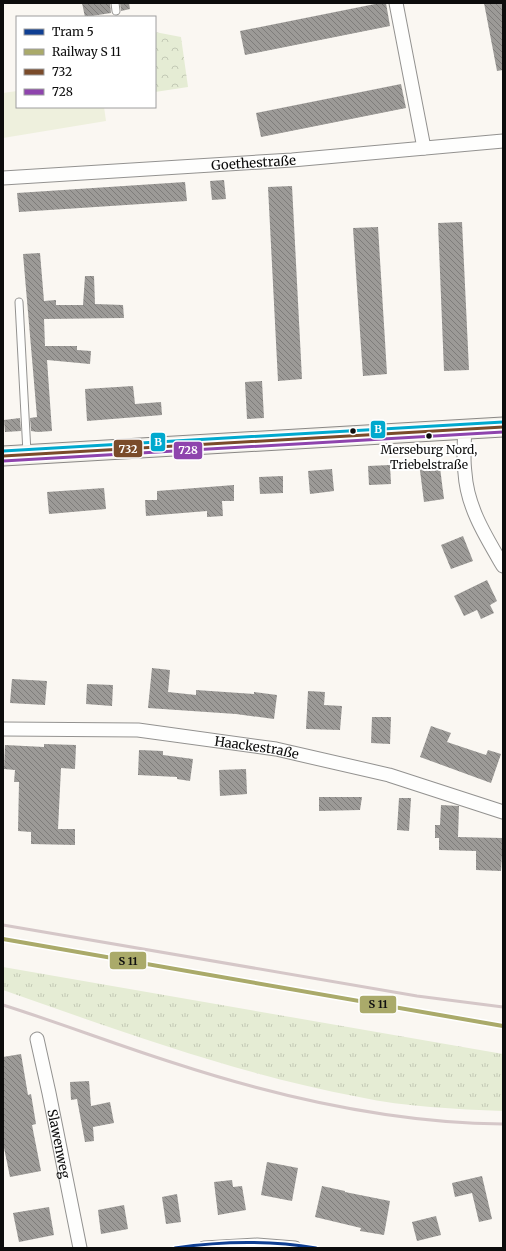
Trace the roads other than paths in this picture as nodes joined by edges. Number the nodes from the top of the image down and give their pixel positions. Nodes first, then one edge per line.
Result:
1 (396, 3) edge
2 (503, 142) edge
3 (424, 148) junction
4 (3, 178) edge
5 (19, 302) dead end
6 (503, 427) edge
7 (465, 429) junction
8 (27, 454) junction
9 (3, 456) edge
10 (503, 566) edge
11 (3, 729) edge
12 (503, 812) edge
13 (37, 1039) dead end
14 (80, 1248) edge
15 (204, 1248) edge
16 (295, 1248) edge

1 - 3 street
2 - 3 street, Goethestraße
3 - 4 street, Goethestraße
5 - 8 lane
6 - 7 main road
7 - 8 main road
7 - 10 street
8 - 9 main road
11 - 12 street, Haackestraße
13 - 14 street, Slawenweg
15 - 16 street

